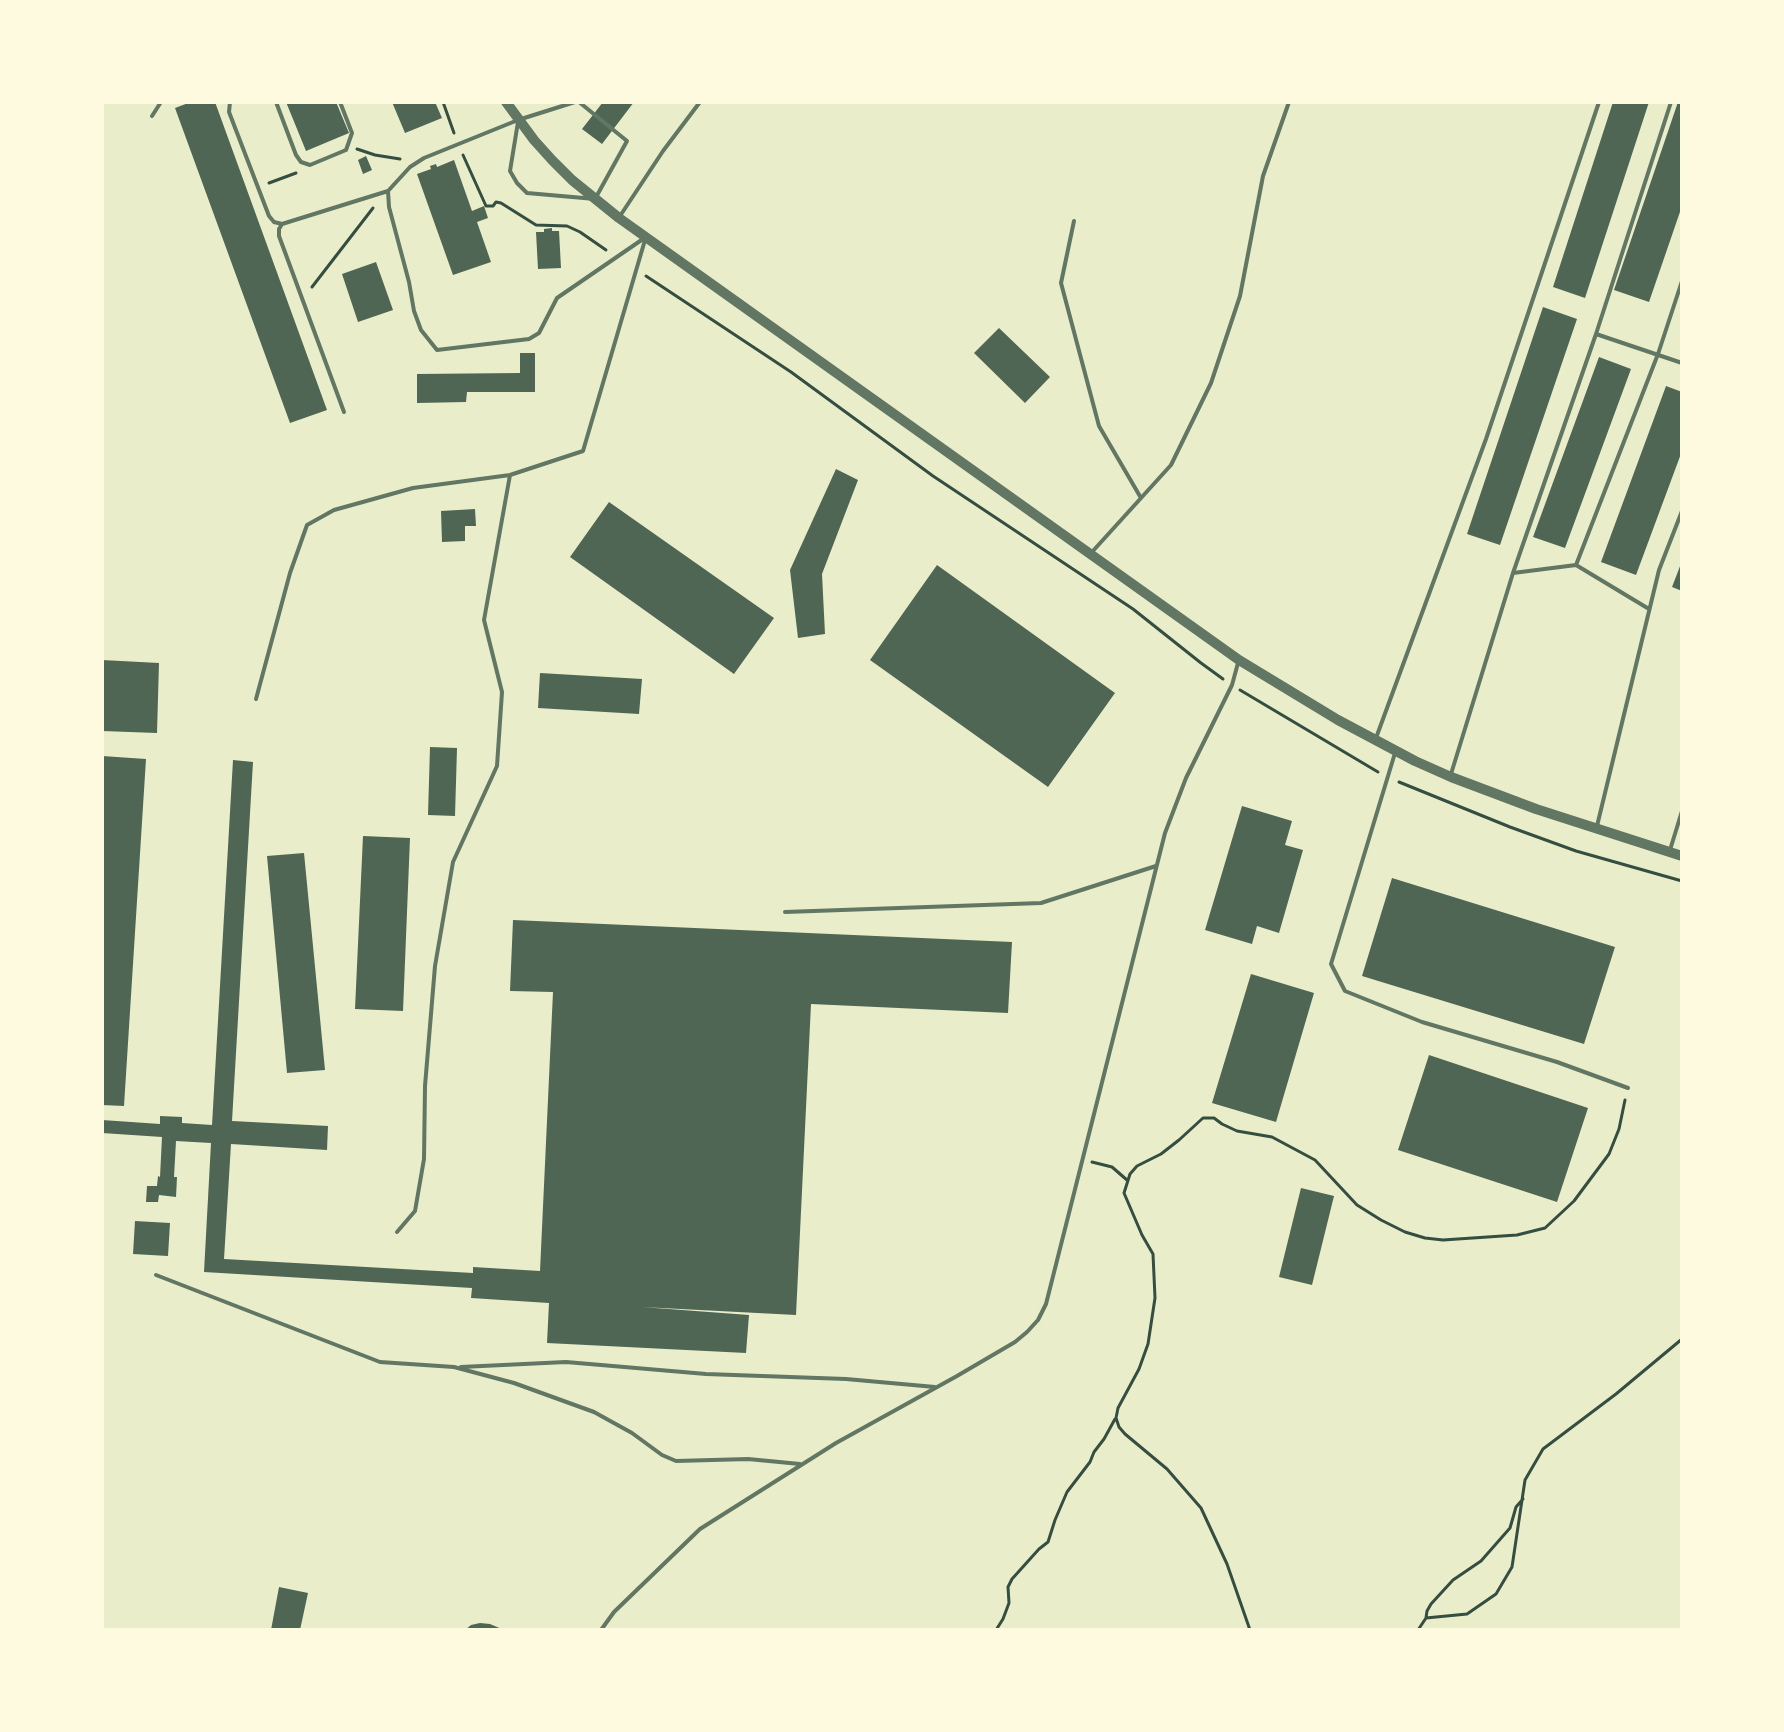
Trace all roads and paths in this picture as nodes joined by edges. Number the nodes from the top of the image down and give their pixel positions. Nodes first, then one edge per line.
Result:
1 (161, 102) edge
2 (230, 102) edge
3 (276, 102) edge
4 (340, 102) edge
5 (443, 102) edge
6 (506, 102) edge
7 (577, 102) edge
8 (700, 102) edge
9 (1289, 102) edge
10 (1599, 102) edge
11 (1671, 102) edge
12 (152, 116) dead end
13 (518, 120) junction
14 (458, 144) junction
15 (346, 150) junction
16 (415, 163) junction
17 (310, 165) junction
18 (257, 188) junction
19 (388, 191) junction
20 (379, 195) junction
21 (595, 199) junction
22 (501, 203) dead end
23 (619, 218) junction
24 (1074, 221) dead end
25 (282, 224) junction
26 (645, 238) junction
27 (1682, 281) edge
28 (303, 300) junction
29 (1596, 334) junction
30 (1658, 354) junction
31 (1682, 363) edge
32 (344, 412) dead end
33 (510, 475) junction
34 (1141, 498) junction
35 (1682, 511) edge
36 (1091, 554) junction
37 (1576, 565) junction
38 (1513, 573) junction
39 (1649, 610) junction
40 (1239, 660) junction
41 (256, 699) dead end
42 (1375, 740) junction
43 (1396, 751) junction
44 (1451, 777) junction
45 (1682, 811) edge
46 (1597, 829) junction
47 (1669, 852) junction
48 (1682, 856) edge
49 (1157, 866) junction
50 (785, 912) dead end
51 (1628, 1088) joint
52 (1093, 1162) dead end
53 (1127, 1180) junction
54 (397, 1232) dead end
55 (156, 1275) dead end
56 (1682, 1339) edge
57 (454, 1367) junction
58 (937, 1387) junction
59 (1116, 1418) junction
60 (802, 1464) junction
61 (1523, 1499) junction
62 (1426, 1618) junction
63 (601, 1630) edge
64 (996, 1630) edge
65 (1250, 1630) edge
66 (1418, 1630) edge

1 - 12 lane
2 - 18 lane
3 - 17 lane
4 - 15 lane
5 - 14 path
6 - 13 street
7 - 13 lane
7 - 21 lane
8 - 23 lane
9 - 34 lane
10 - 42 lane
11 - 29 lane
13 - 14 lane
13 - 21 street
13 - 21 lane
14 - 16 lane
14 - 22 path
15 - 16 path
15 - 17 lane
16 - 19 lane
17 - 18 path
18 - 25 lane
19 - 20 lane
19 - 26 lane
20 - 25 lane
20 - 28 path
21 - 23 street
23 - 26 street
24 - 34 lane
25 - 28 lane
26 - 33 lane
26 - 36 street
27 - 30 lane
28 - 32 lane
29 - 30 lane
29 - 38 lane
30 - 31 lane
30 - 37 lane
33 - 41 lane
33 - 54 lane
34 - 36 lane
35 - 39 lane
36 - 40 street
37 - 38 lane
37 - 39 lane
38 - 44 lane
39 - 46 lane
40 - 42 street
40 - 49 lane
42 - 43 street
43 - 44 street
43 - 51 lane
44 - 46 street
45 - 47 lane
46 - 47 street
47 - 48 street
49 - 50 lane
49 - 58 lane
51 - 53 path
52 - 53 path
53 - 59 path
55 - 57 lane
56 - 61 path
57 - 58 lane
57 - 60 lane
58 - 60 lane
59 - 64 path
59 - 65 path
60 - 63 lane
61 - 62 path
61 - 62 path
62 - 66 path

